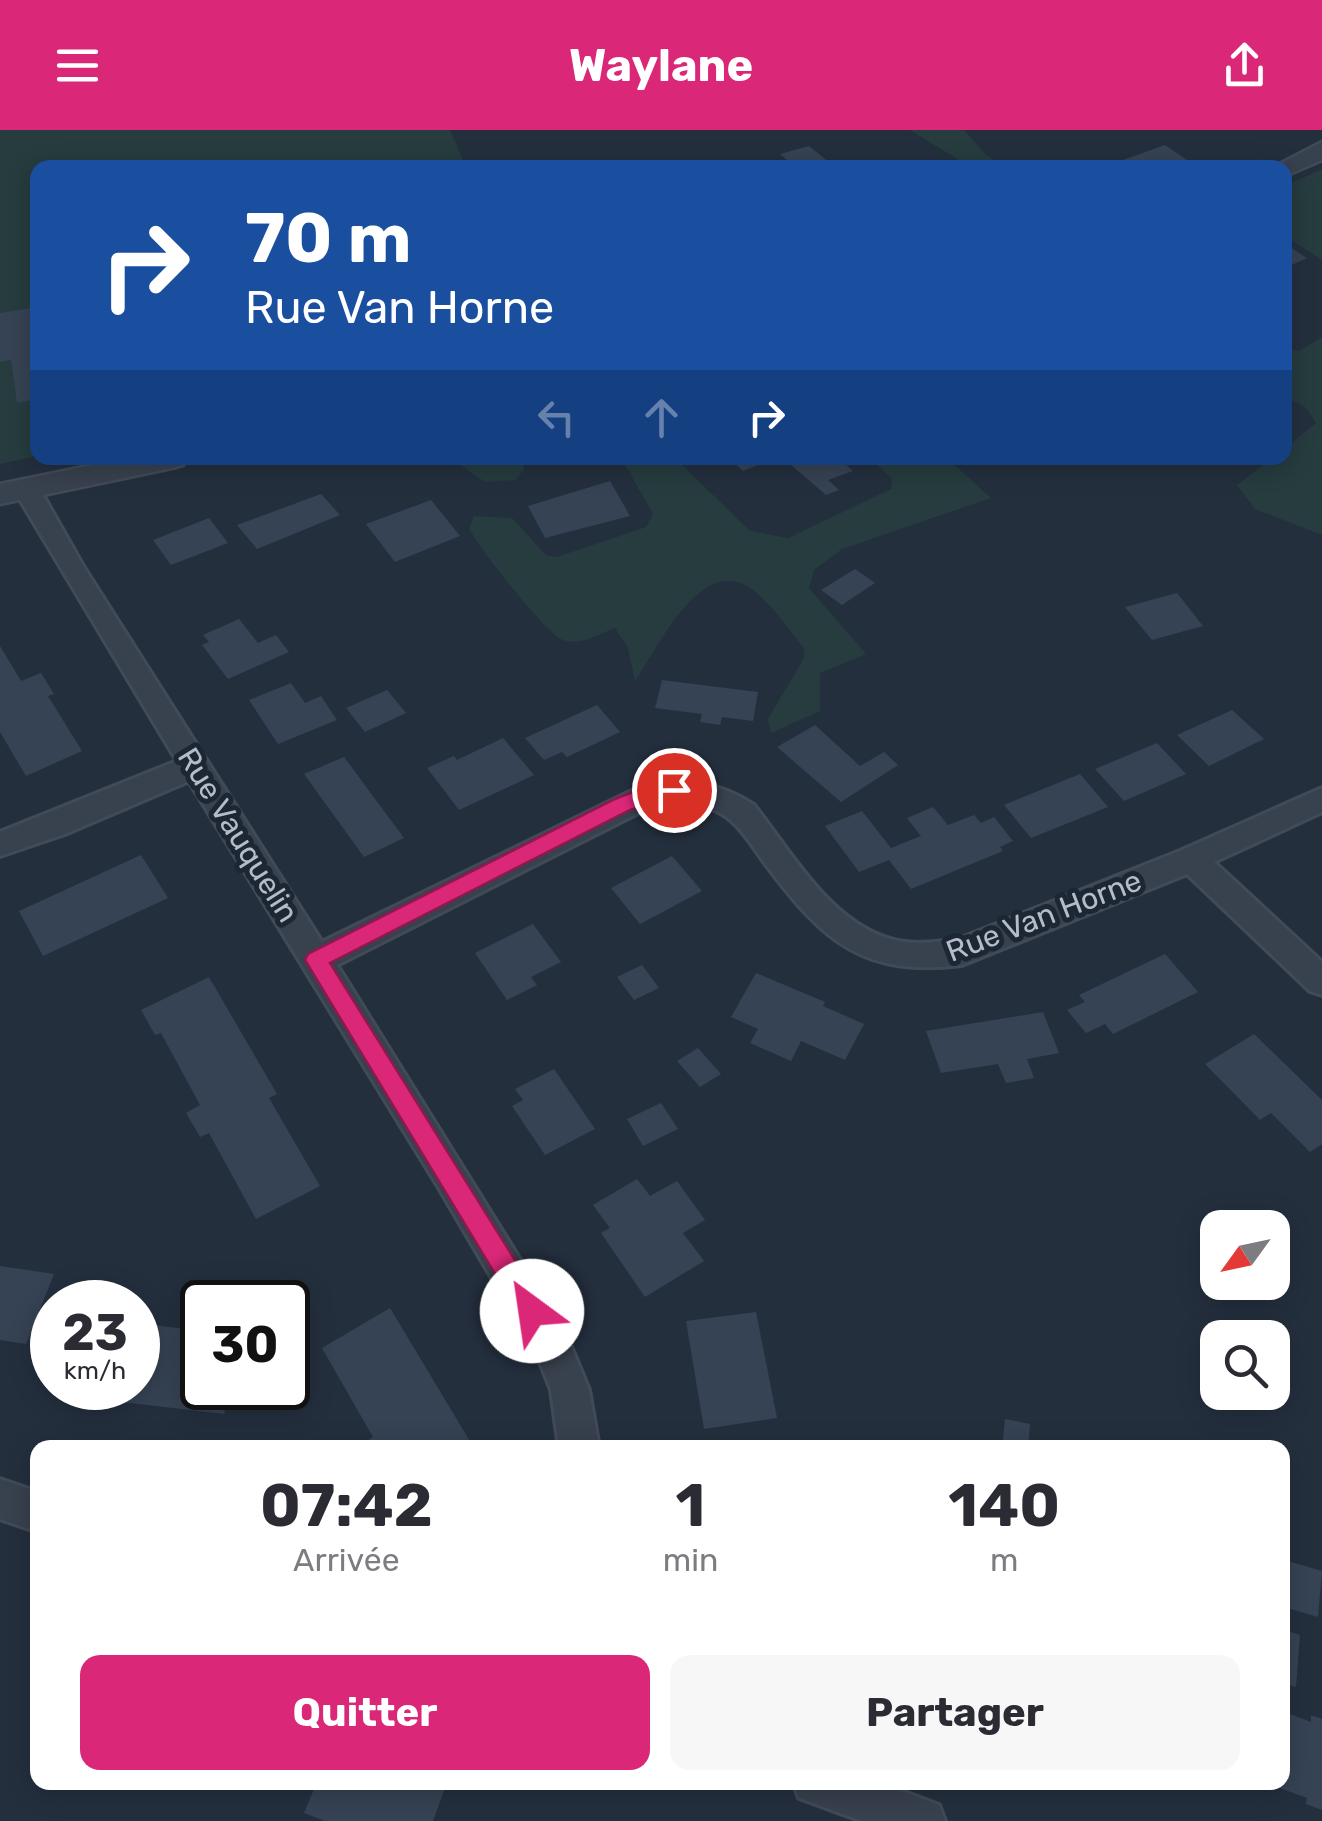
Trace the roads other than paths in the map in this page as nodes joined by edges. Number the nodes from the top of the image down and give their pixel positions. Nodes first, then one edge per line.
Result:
1 (1322, 150) edge
2 (1292, 165) edge
3 (138, 465) edge
4 (13, 491) edge
5 (194, 766) junction
6 (1322, 799) edge
7 (0, 844) edge
8 (1191, 860) junction
9 (316, 960) junction
10 (1322, 982) edge
11 (578, 1440) edge
12 (0, 1499) edge
13 (30, 1509) edge
14 (837, 1790) edge
15 (923, 1821) edge

1 - 2 street
3 - 4 street
4 - 5 street, Rue Vauquelin
5 - 7 street
5 - 9 street, Rue Vauquelin
6 - 8 street, Rue Van Horne
8 - 9 street, Rue Van Horne
8 - 10 street
9 - 11 street, Rue Vauquelin
12 - 13 street
14 - 15 street

